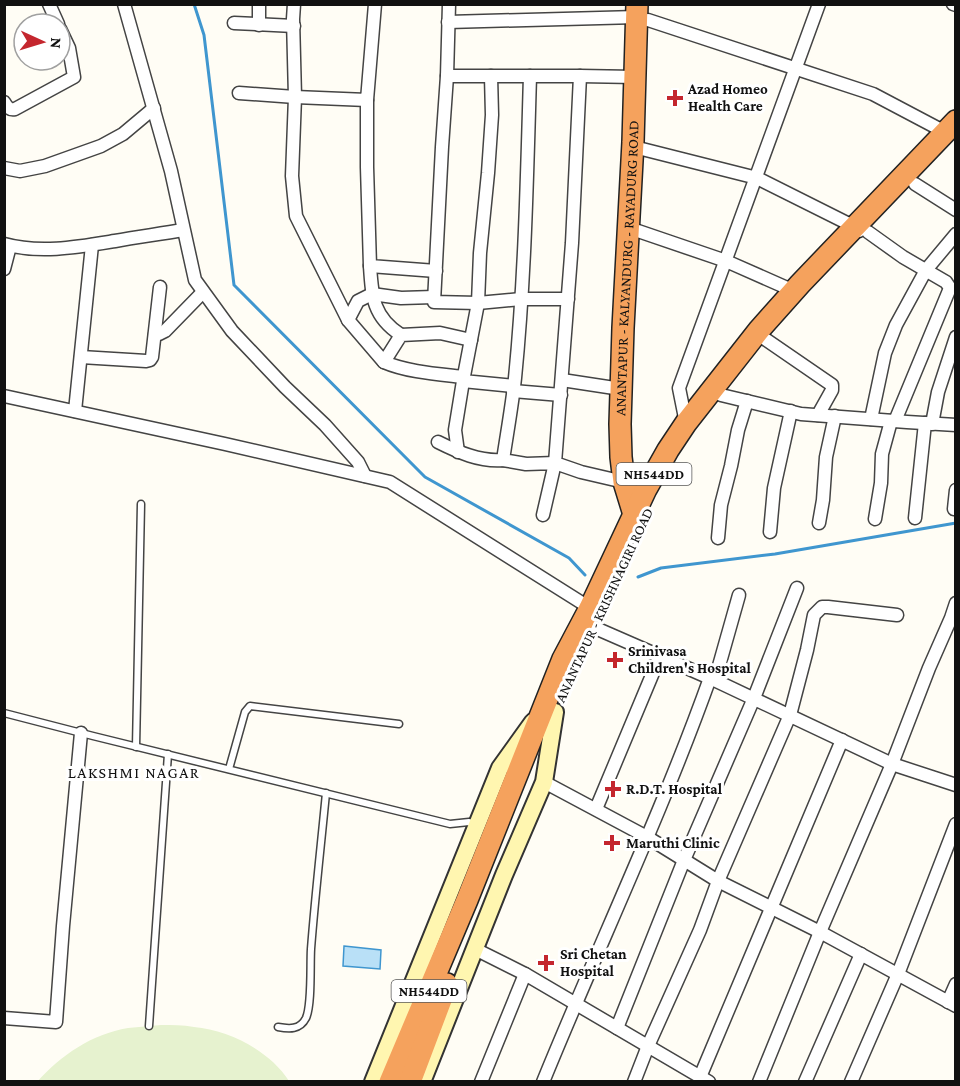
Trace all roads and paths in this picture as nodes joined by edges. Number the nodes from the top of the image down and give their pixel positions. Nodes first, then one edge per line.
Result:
1 (124, 4) edge
2 (259, 4) edge
3 (294, 4) edge
4 (375, 4) edge
5 (449, 4) edge
6 (819, 4) edge
7 (643, 12) edge
8 (448, 22) junction
9 (234, 23) dead end
10 (259, 24) junction
11 (294, 26) junction
12 (72, 65) edge
13 (796, 68) junction
14 (580, 75) junction
15 (447, 76) junction
16 (491, 76) junction
17 (530, 76) junction
18 (635, 77) junction
19 (239, 93) dead end
20 (295, 98) junction
21 (367, 100) junction
22 (4, 102) edge
23 (154, 108) junction
24 (952, 132) edge
25 (642, 149) junction
26 (4, 168) edge
27 (757, 178) junction
28 (915, 184) junction
29 (956, 210) edge
30 (183, 230) junction
31 (638, 231) junction
32 (863, 232) junction
33 (956, 234) edge
34 (7, 245) edge
35 (92, 245) junction
36 (726, 261) junction
37 (370, 266) junction
38 (4, 269) edge
39 (926, 270) junction
40 (436, 271) junction
41 (160, 287) dead end
42 (794, 291) junction
43 (203, 292) junction
44 (372, 294) junction
45 (434, 297) junction
46 (521, 299) junction
47 (568, 299) junction
48 (478, 303) junction
49 (348, 320) junction
50 (155, 334) junction
51 (401, 335) junction
52 (956, 338) edge
53 (765, 339) junction
54 (471, 340) junction
55 (81, 357) junction
56 (384, 362) junction
57 (950, 370) edge
58 (463, 379) junction
59 (562, 380) junction
60 (513, 388) junction
61 (621, 389) junction
62 (561, 395) junction
63 (721, 395) junction
64 (4, 396) edge
65 (747, 401) junction
66 (75, 411) junction
67 (791, 411) junction
68 (818, 415) junction
69 (835, 416) junction
70 (871, 419) junction
71 (893, 421) junction
72 (686, 423) junction
73 (928, 424) junction
74 (956, 425) edge
75 (438, 442) dead end
76 (458, 452) junction
77 (503, 460) junction
78 (555, 463) junction
79 (365, 476) junction
80 (624, 482) junction
81 (956, 490) edge
82 (651, 492) junction
83 (141, 504) dead end
84 (954, 509) dead end
85 (543, 515) dead end
86 (915, 518) dead end
87 (875, 519) dead end
88 (637, 522) junction
89 (819, 523) dead end
90 (770, 532) dead end
91 (718, 538) dead end
92 (797, 588) dead end
93 (739, 595) dead end
94 (956, 603) edge
95 (897, 615) dead end
96 (592, 617) junction
97 (660, 656) junction
98 (713, 679) junction
99 (754, 698) junction
100 (549, 709) junction
101 (4, 713) edge
102 (790, 715) junction
103 (399, 724) dead end
104 (81, 733) junction
105 (842, 740) junction
106 (136, 747) junction
107 (168, 754) junction
108 (892, 764) junction
109 (229, 770) junction
110 (544, 782) junction
111 (956, 785) edge
112 (326, 793) junction
113 (596, 809) junction
114 (956, 824) edge
115 (476, 825) junction
116 (647, 837) junction
117 (684, 860) junction
118 (718, 881) junction
119 (472, 903) junction
120 (771, 907) junction
121 (820, 932) junction
122 (475, 949) junction
123 (861, 954) junction
124 (525, 974) junction
125 (898, 974) junction
126 (956, 984) edge
127 (575, 1004) junction
128 (952, 1004) edge
129 (4, 1018) edge
130 (149, 1026) dead end
131 (278, 1027) dead end
132 (616, 1028) junction
133 (648, 1047) junction
134 (705, 1079) edge
135 (373, 1082) edge
136 (390, 1082) edge
137 (410, 1082) edge
138 (422, 1082) edge
139 (481, 1082) edge
140 (543, 1082) edge
141 (634, 1082) edge
142 (759, 1082) edge
143 (805, 1082) edge
144 (851, 1082) edge

1 - 23 street
2 - 10 street
3 - 11 street
4 - 21 street
5 - 8 street
6 - 13 street
7 - 8 street
7 - 13 street
7 - 18 highway, ANANTAPUR - KALYANDURG - RAYADURG ROAD / NH544DD
7 - 25 highway, ANANTAPUR - KALYANDURG - RAYADURG ROAD / NH544DD
8 - 15 street
9 - 10 street
10 - 11 street
11 - 20 street
12 - 22 street
13 - 24 street
13 - 27 street
14 - 17 street
14 - 18 street
14 - 47 street
15 - 16 street
15 - 40 street
16 - 17 street
16 - 48 street
17 - 46 street
18 - 61 highway, ANANTAPUR - KALYANDURG - RAYADURG ROAD / NH544DD
19 - 20 street
20 - 21 street
20 - 49 street
21 - 37 street
23 - 26 street
23 - 30 street
24 - 28 highway, ANANTAPUR - KRISHNAGIRI ROAD / NH544DD
24 - 32 highway, ANANTAPUR - KRISHNAGIRI ROAD / NH544DD
25 - 27 street
25 - 31 highway, ANANTAPUR - KALYANDURG - RAYADURG ROAD / NH544DD
27 - 32 street
27 - 36 street
28 - 29 street
28 - 32 highway, ANANTAPUR - KRISHNAGIRI ROAD / NH544DD
30 - 35 street
30 - 43 street
31 - 36 street
31 - 82 highway, ANANTAPUR - KALYANDURG - RAYADURG ROAD / NH544DD
32 - 39 street
32 - 42 highway, ANANTAPUR - KRISHNAGIRI ROAD / NH544DD
32 - 53 highway, ANANTAPUR - KRISHNAGIRI ROAD / NH544DD
33 - 39 street
34 - 35 street
34 - 38 street
35 - 55 street
36 - 42 street
36 - 72 street
37 - 40 street
37 - 44 street
39 - 70 street
39 - 71 street
40 - 45 street
41 - 50 street
42 - 72 highway, ANANTAPUR - KRISHNAGIRI ROAD / NH544DD
43 - 50 street
43 - 79 street
44 - 45 street
44 - 49 street
44 - 51 street
45 - 48 street
46 - 47 street
46 - 48 street
46 - 60 street
47 - 59 street
48 - 54 street
49 - 56 street
50 - 55 street
51 - 54 street
51 - 56 street
52 - 57 street
53 - 63 highway, ANANTAPUR - KRISHNAGIRI ROAD / NH544DD
53 - 68 street
54 - 58 street
55 - 66 street
56 - 58 street
57 - 73 street
58 - 60 street
58 - 76 street
59 - 61 street
59 - 62 street
60 - 62 street
60 - 77 street
61 - 80 highway, ANANTAPUR - KALYANDURG - RAYADURG ROAD / NH544DD
62 - 78 street
63 - 65 street
63 - 82 highway, ANANTAPUR - KRISHNAGIRI ROAD / NH544DD
64 - 66 street
65 - 67 street
65 - 91 street
66 - 79 street
67 - 68 street
67 - 90 street
68 - 69 street
69 - 70 street
69 - 89 street
70 - 71 street
71 - 73 street
71 - 87 street
72 - 82 highway, ANANTAPUR - KRISHNAGIRI ROAD / NH544DD
73 - 74 street
73 - 86 street
75 - 76 street
76 - 77 street
77 - 78 street
78 - 80 street
78 - 85 street
79 - 96 street
80 - 88 highway, ANANTAPUR - KALYANDURG - RAYADURG ROAD / NH544DD
81 - 84 street
82 - 88 highway, ANANTAPUR - KRISHNAGIRI ROAD / NH544DD
83 - 106 lane
88 - 96 highway, ANANTAPUR - KRISHNAGIRI ROAD / NH544DD
92 - 99 street
93 - 98 street
94 - 108 street
95 - 102 street
96 - 97 street
96 - 100 highway, ANANTAPUR - KRISHNAGIRI ROAD / NH544DD
97 - 98 street
97 - 113 street
98 - 99 street
98 - 116 street
99 - 102 street
99 - 117 street
100 - 110 street
100 - 115 street
100 - 119 highway, ANANTAPUR - KRISHNAGIRI ROAD / NH544DD
101 - 104 lane
102 - 105 street
102 - 118 street
103 - 109 lane
104 - 106 lane
104 - 129 street
105 - 108 street
105 - 120 street
106 - 107 lane
107 - 109 lane
107 - 130 lane
108 - 111 street
108 - 121 street
109 - 112 lane
110 - 113 street
110 - 122 street
112 - 115 lane
112 - 131 lane
113 - 116 street
114 - 125 street
115 - 135 street
116 - 117 street
116 - 127 street
117 - 118 street
117 - 132 street
118 - 120 street
118 - 133 street
119 - 136 highway, NH544DD
119 - 137 highway, ANANTAPUR - KRISHNAGIRI ROAD / NH544DD
120 - 121 street
120 - 134 street
121 - 123 street
121 - 142 street
122 - 124 street
122 - 138 street
123 - 125 street
123 - 143 street
124 - 127 street
124 - 139 street
125 - 128 street
125 - 144 street
126 - 128 street
127 - 132 street
127 - 140 street
132 - 133 street
133 - 134 street
133 - 141 street

